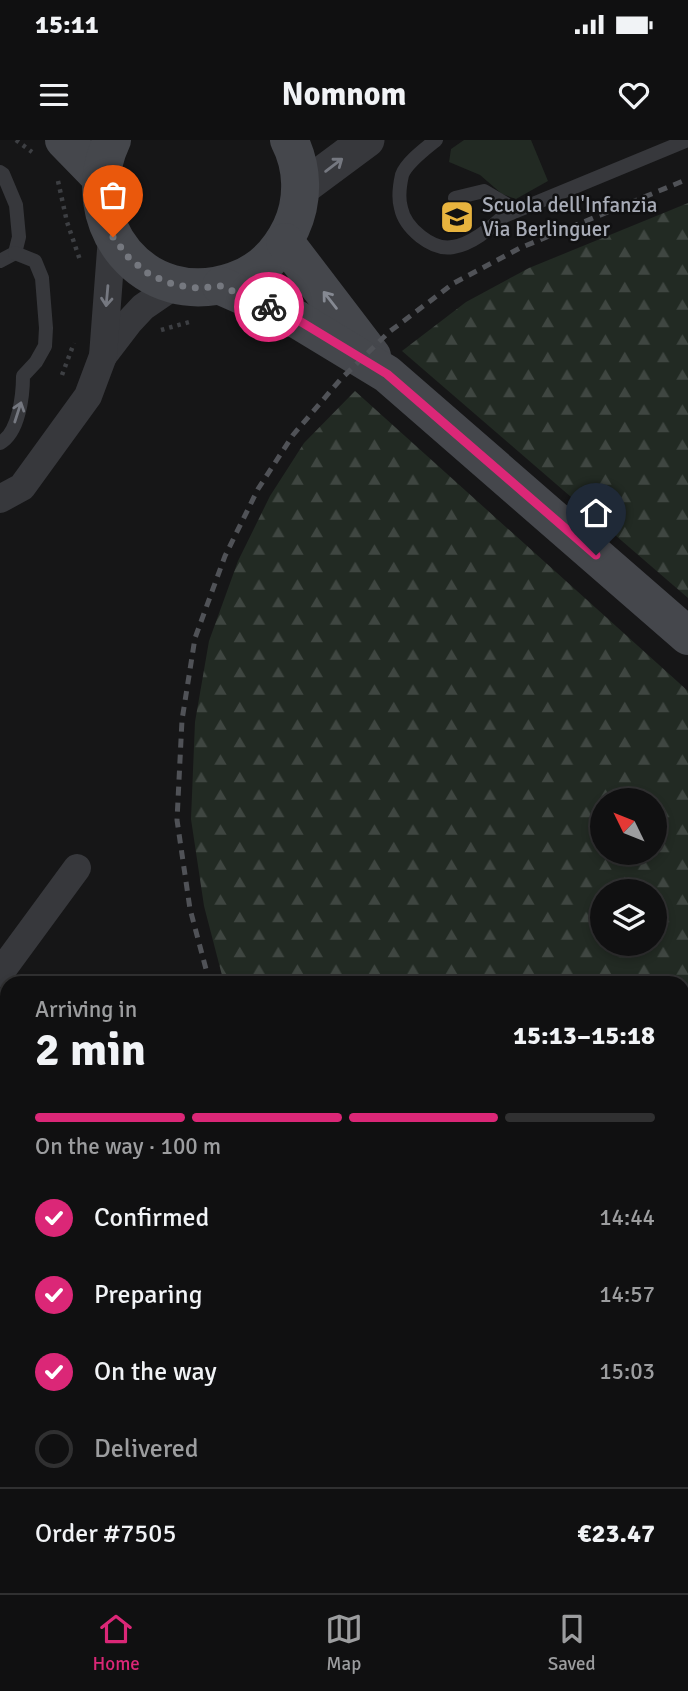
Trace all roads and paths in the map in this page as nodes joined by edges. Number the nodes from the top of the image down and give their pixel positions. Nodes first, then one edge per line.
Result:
1 (16, 140) edge
2 (112, 140) edge
3 (289, 140) edge
4 (367, 140) edge
5 (436, 140) edge
6 (688, 140) edge
7 (52, 156) edge
8 (0, 172) edge
9 (100, 177) junction
10 (301, 189) junction
11 (455, 198) dead end
12 (503, 216) junction
13 (113, 237) junction
14 (285, 242) junction
15 (15, 253) junction
16 (0, 261) edge
17 (82, 264) dead end
18 (175, 285) junction
19 (221, 286) junction
20 (203, 318) dead end
21 (129, 322) junction
22 (103, 356) junction
23 (387, 374) junction
24 (0, 443) edge
25 (0, 499) edge
26 (688, 636) edge
27 (77, 867) dead end
28 (0, 973) edge

1 - 7 path
2 - 9 main road
3 - 10 main road
10 -> 4 street
5 - 12 lane
6 - 12 lane
7 - 9 main road
7 - 17 path
8 - 15 lane
9 - 13 main road
10 - 14 main road
11 - 12 lane
13 - 18 main road
13 -> 22 street
14 - 19 main road
23 -> 14 main road
15 - 16 lane
24 -> 15 lane
18 - 19 main road
18 - 21 street
19 - 23 main road
20 - 21 path
21 - 22 street
22 - 25 street
23 - 26 main road
27 - 28 street

